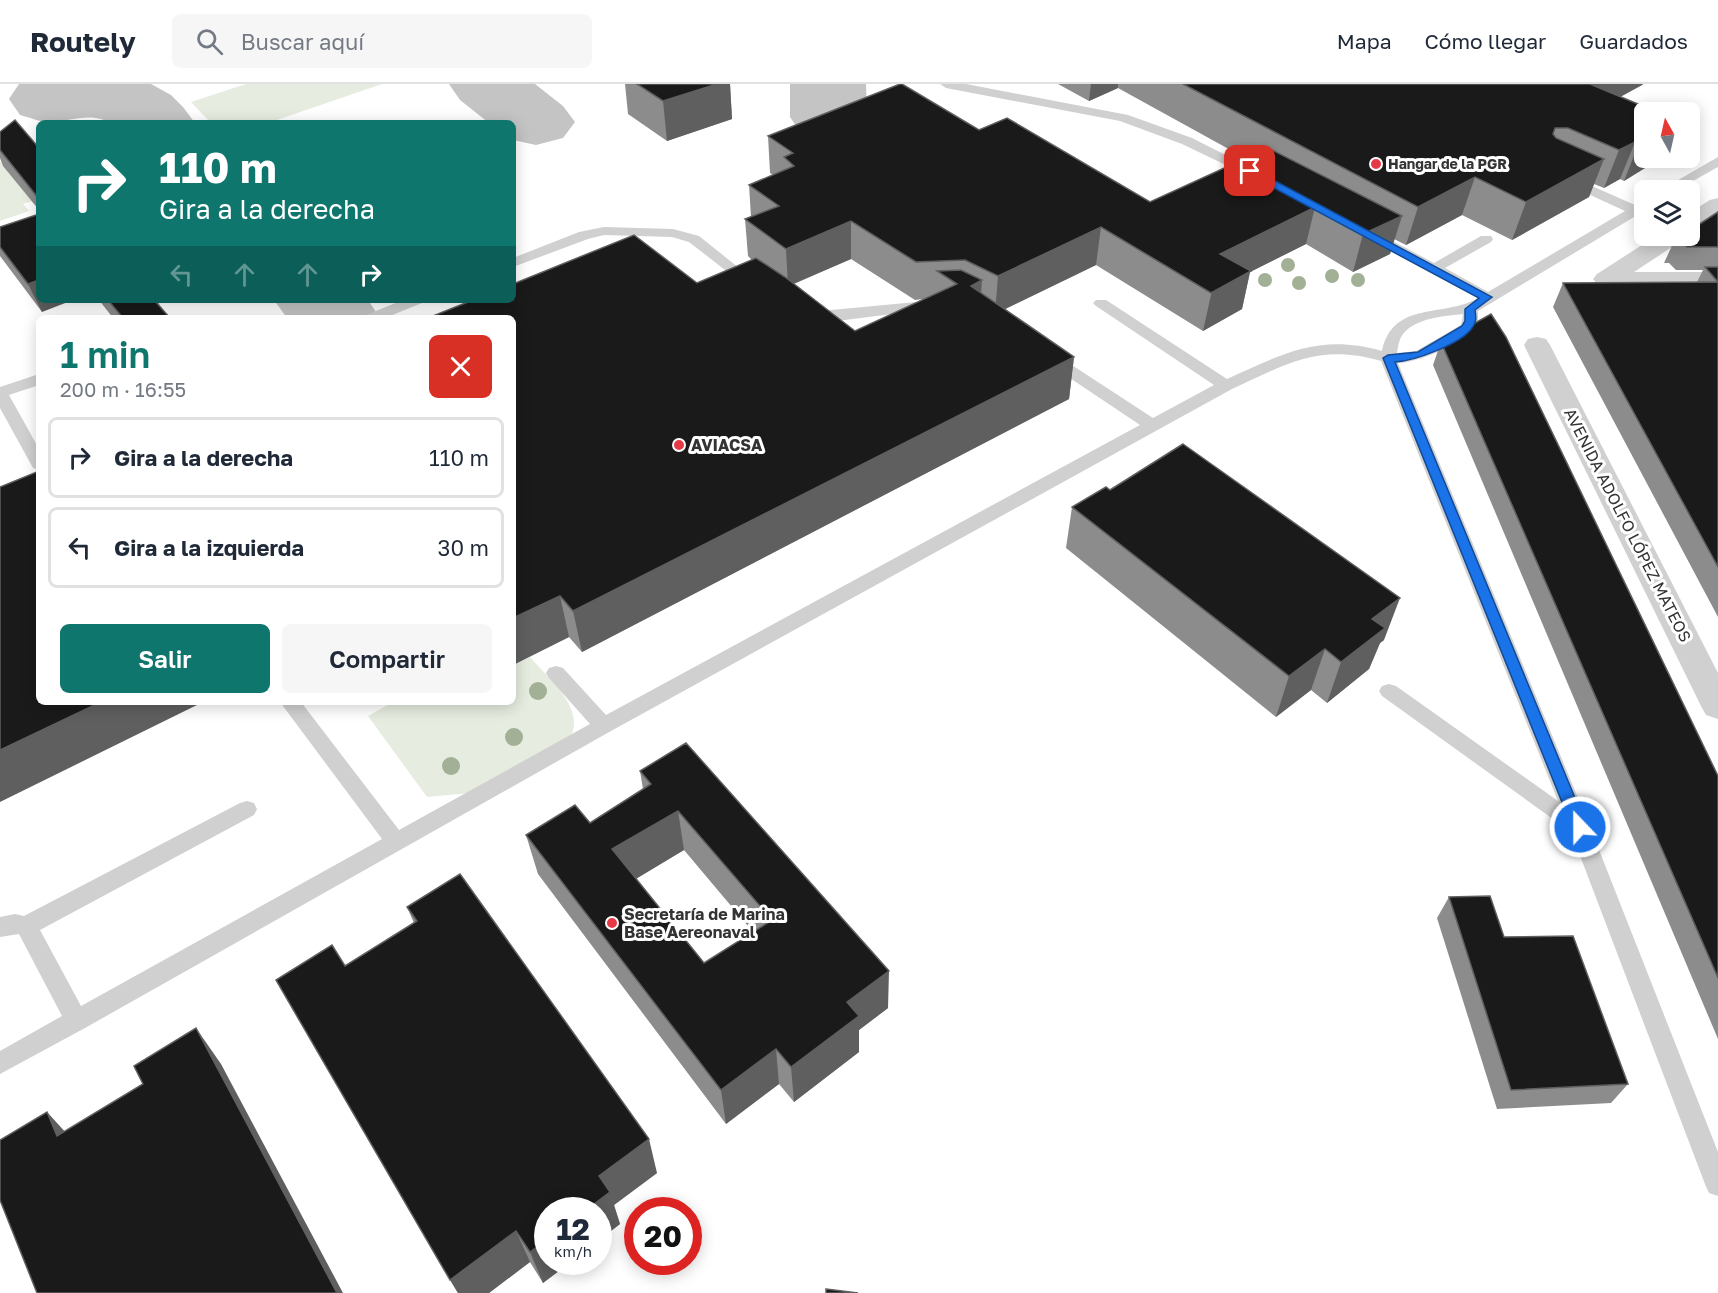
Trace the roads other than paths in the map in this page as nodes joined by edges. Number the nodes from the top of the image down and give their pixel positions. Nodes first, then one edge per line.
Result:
1 (946, 84) edge
2 (1718, 161) edge
3 (1558, 175) edge
4 (1685, 180) edge
5 (1271, 182) edge
6 (1718, 205) edge
7 (1634, 206) edge
8 (1634, 211) edge
9 (1700, 217) edge
10 (1358, 229) edge
11 (1486, 239) dead end
12 (1657, 246) edge
13 (516, 262) edge
14 (1433, 269) junction
15 (1718, 280) edge
16 (767, 296) edge
17 (1487, 297) junction
18 (409, 303) edge
19 (1101, 303) dead end
20 (945, 304) edge
21 (1470, 309) junction
22 (794, 314) edge
23 (379, 315) edge
24 (1538, 345) dead end
25 (1034, 348) edge
26 (1388, 358) junction
27 (36, 380) edge
28 (1226, 385) junction
29 (0, 393) edge
30 (1153, 426) junction
31 (36, 459) edge
32 (556, 673) dead end
33 (1389, 692) dead end
34 (1717, 703) edge
35 (292, 705) edge
36 (604, 726) junction
37 (247, 809) dead end
38 (1580, 827) junction
39 (396, 842) junction
40 (26, 926) junction
41 (0, 927) edge
42 (77, 1021) junction
43 (0, 1063) edge
44 (1718, 1184) edge

1 - 5 lane
2 - 4 lane
3 - 7 lane
6 - 9 street
8 - 17 lane
10 - 14 lane
11 - 14 lane
12 - 15 street
13 - 16 lane
14 - 17 lane
17 - 21 lane
18 - 23 lane
19 - 28 lane
20 - 22 lane
21 - 26 lane
21 - 26 lane
24 - 34 street, AVENIDA ADOLFO LÓPEZ MATEOS
25 - 30 lane
26 - 28 lane
26 - 38 lane
27 - 29 lane
28 - 30 lane
29 - 31 lane
30 - 36 lane
32 - 36 lane
33 - 38 lane
35 - 39 lane
36 - 39 lane
37 - 40 lane
38 - 44 lane
39 - 42 lane
40 - 41 lane
40 - 42 lane
42 - 43 lane

